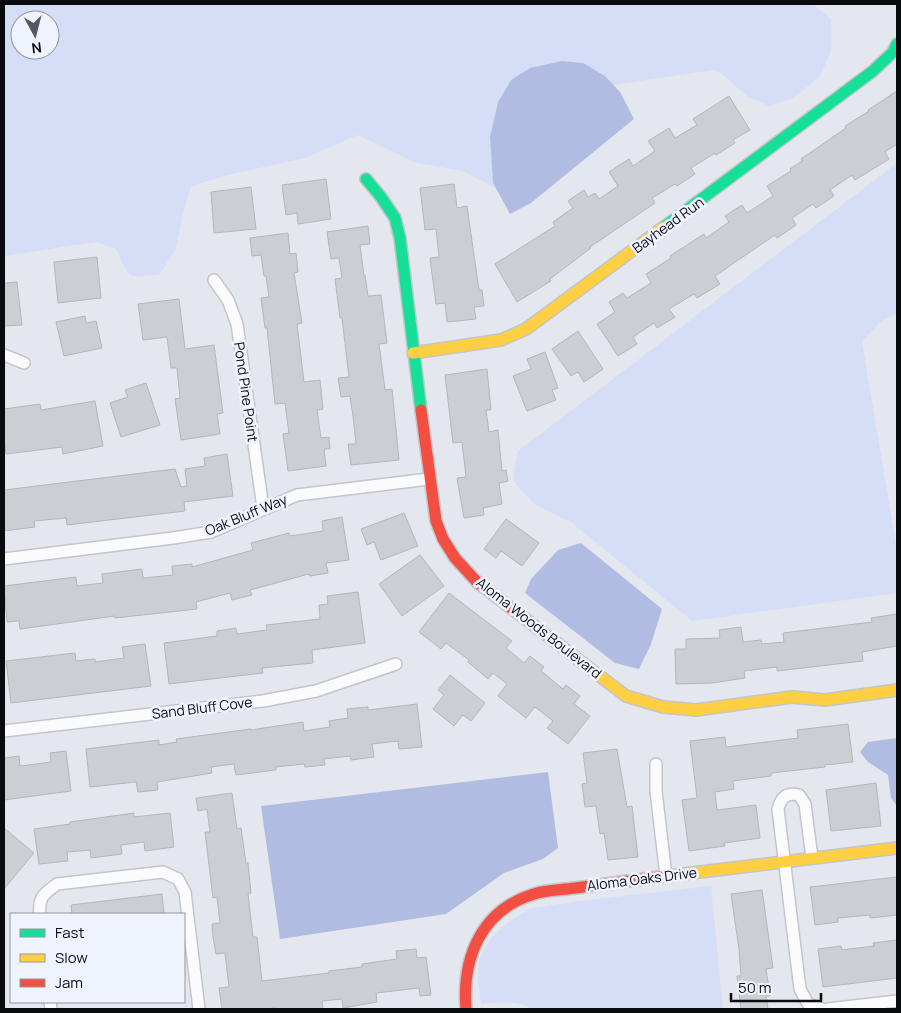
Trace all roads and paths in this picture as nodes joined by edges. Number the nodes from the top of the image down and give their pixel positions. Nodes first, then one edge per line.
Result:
1 (897, 44) edge
2 (366, 179) dead end
3 (214, 280) dead end
4 (413, 353) junction
5 (4, 355) edge
6 (24, 363) dead end
7 (429, 479) junction
8 (263, 508) junction
9 (4, 559) edge
10 (396, 664) dead end
11 (897, 690) edge
12 (4, 731) edge
13 (656, 764) dead end
14 (897, 848) edge
15 (812, 858) junction
16 (784, 861) junction
17 (666, 876) junction
18 (40, 913) edge
19 (897, 1001) edge
20 (199, 1009) edge
21 (466, 1009) edge
22 (822, 1009) edge
23 (828, 1009) edge

1 - 4 street, Bayhead Run
2 - 4 street, Aloma Woods Boulevard
3 - 8 street, Pond Pine Point
4 - 7 street, Aloma Woods Boulevard
5 - 6 street
7 - 8 street, Oak Bluff Way
7 - 11 street, Aloma Woods Boulevard
8 - 9 street, Oak Bluff Way
10 - 12 street, Sand Bluff Cove
13 - 17 street
14 - 15 street, Aloma Oaks Drive
15 - 16 street, Aloma Oaks Drive
15 - 16 street
16 - 17 street, Aloma Oaks Drive
16 - 22 street
17 - 21 street, Aloma Oaks Drive
18 - 20 street
19 - 23 street

